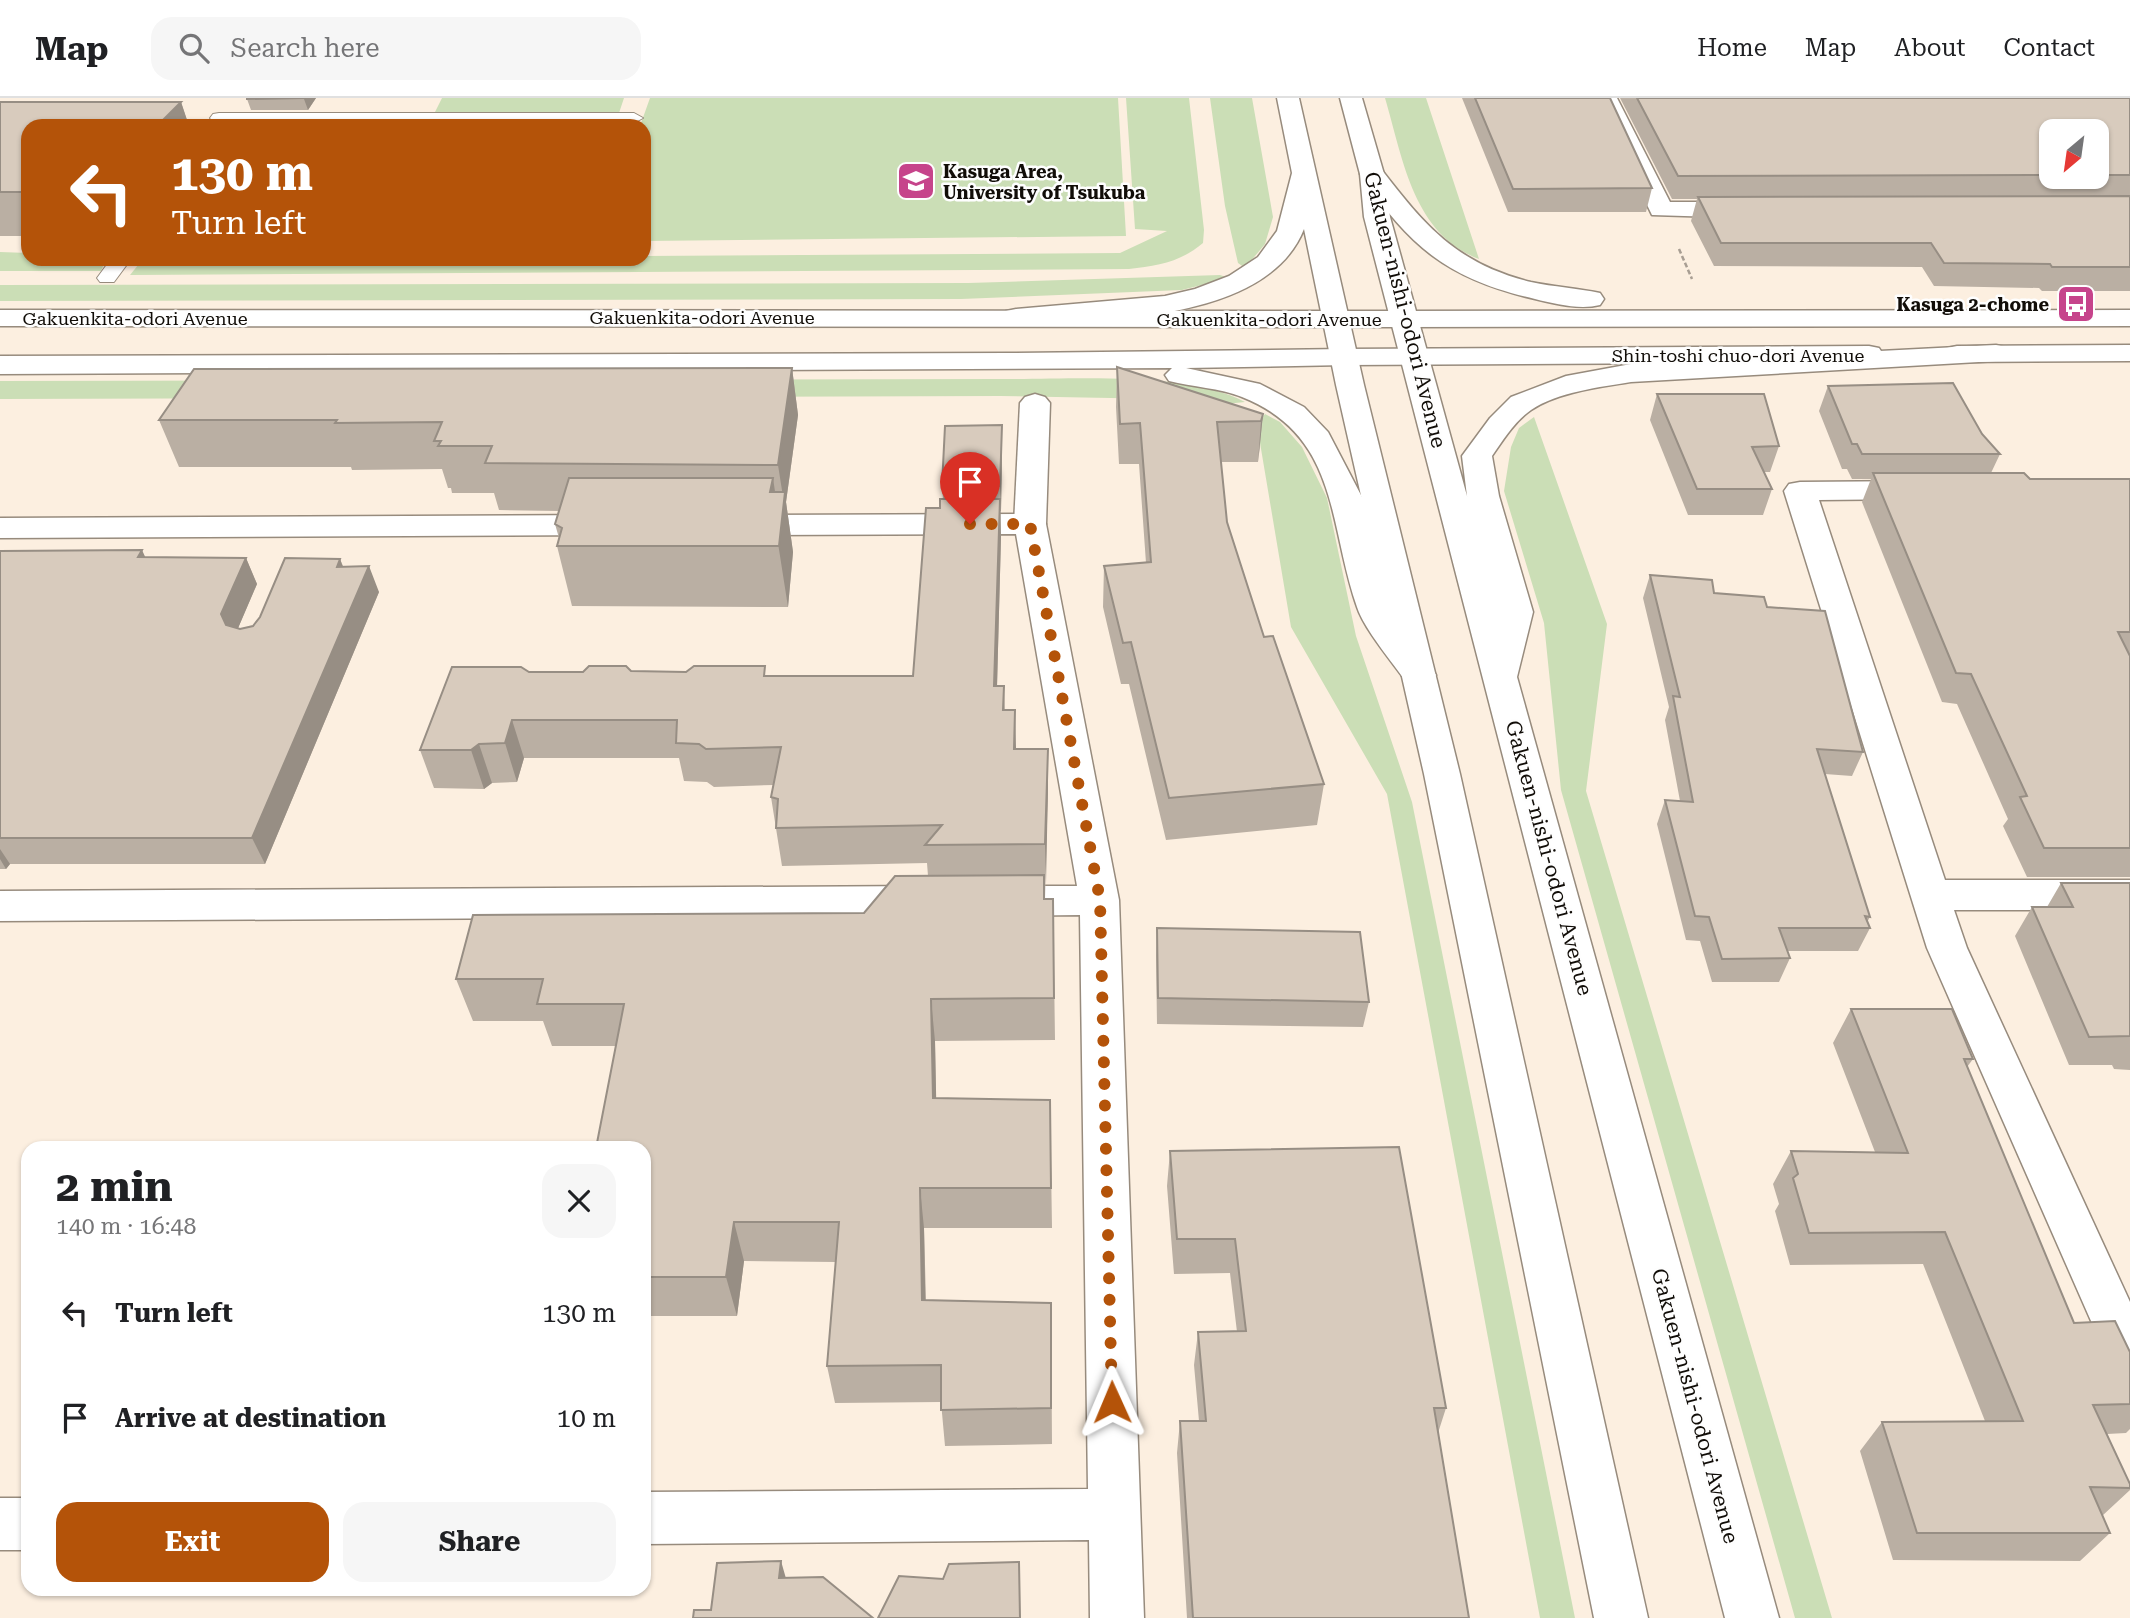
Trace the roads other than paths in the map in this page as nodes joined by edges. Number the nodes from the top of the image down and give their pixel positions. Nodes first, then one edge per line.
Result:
1 (234, 98) edge
2 (1288, 98) edge
3 (1351, 98) edge
4 (1606, 98) edge
5 (634, 118) dead end
6 (218, 119) edge
7 (530, 119) edge
8 (1304, 167) junction
9 (1372, 174) junction
10 (1771, 210) edge
11 (116, 266) edge
12 (107, 278) dead end
13 (1016, 317) junction
14 (0, 318) edge
15 (2130, 318) edge
16 (1404, 319) junction
17 (1977, 319) junction
18 (1336, 320) junction
19 (2130, 352) edge
20 (1997, 353) junction
21 (1346, 357) junction
22 (1415, 357) junction
23 (1009, 362) junction
24 (0, 365) edge
25 (1035, 403) dead end
26 (1954, 490) edge
27 (1030, 524) junction
28 (635, 525) edge
29 (705, 525) edge
30 (0, 528) edge
31 (1419, 675) junction
32 (1501, 680) junction
33 (1929, 895) junction
34 (2130, 895) edge
35 (1100, 900) junction
36 (0, 906) edge
37 (2130, 1355) edge
38 (1114, 1514) junction
39 (651, 1518) edge
40 (0, 1524) edge
41 (21, 1524) edge
42 (1117, 1618) edge
43 (1621, 1618) edge
44 (1752, 1618) edge

1 - 6 lane
2 - 8 main road
3 - 9 main road, Gakuen-nishi-odori Avenue
4 - 10 main road
5 - 7 lane
8 - 13 main road
8 - 18 main road
9 - 16 main road, Gakuen-nishi-odori Avenue
9 - 17 main road
11 - 12 lane
13 - 14 main road, Gakuenkita-odori Avenue
13 - 18 main road, Gakuenkita-odori Avenue
15 - 17 main road, Shin-toshi chuo-dori Avenue
16 - 17 main road, Shin-toshi chuo-dori Avenue
16 - 18 main road, Gakuenkita-odori Avenue
16 - 22 main road, Gakuen-nishi-odori Avenue
18 - 21 main road
19 - 20 main road, Shin-toshi chuo-dori Avenue
20 - 22 main road, Shin-toshi chuo-dori Avenue
20 - 32 main road
21 - 22 main road, Shin-toshi chuo-dori Avenue
21 - 23 main road, Gakuenkita-odori Avenue
21 - 31 main road
22 - 32 main road, Gakuen-nishi-odori Avenue
23 - 24 main road, Gakuenkita-odori Avenue
23 - 31 main road
25 - 27 main road
26 - 33 main road
27 - 29 main road
27 - 35 main road
28 - 30 main road
31 - 43 main road
32 - 44 main road, Gakuen-nishi-odori Avenue
33 - 34 main road
33 - 37 main road
35 - 36 main road
35 - 38 main road
38 - 39 main road
38 - 42 main road
40 - 41 main road

